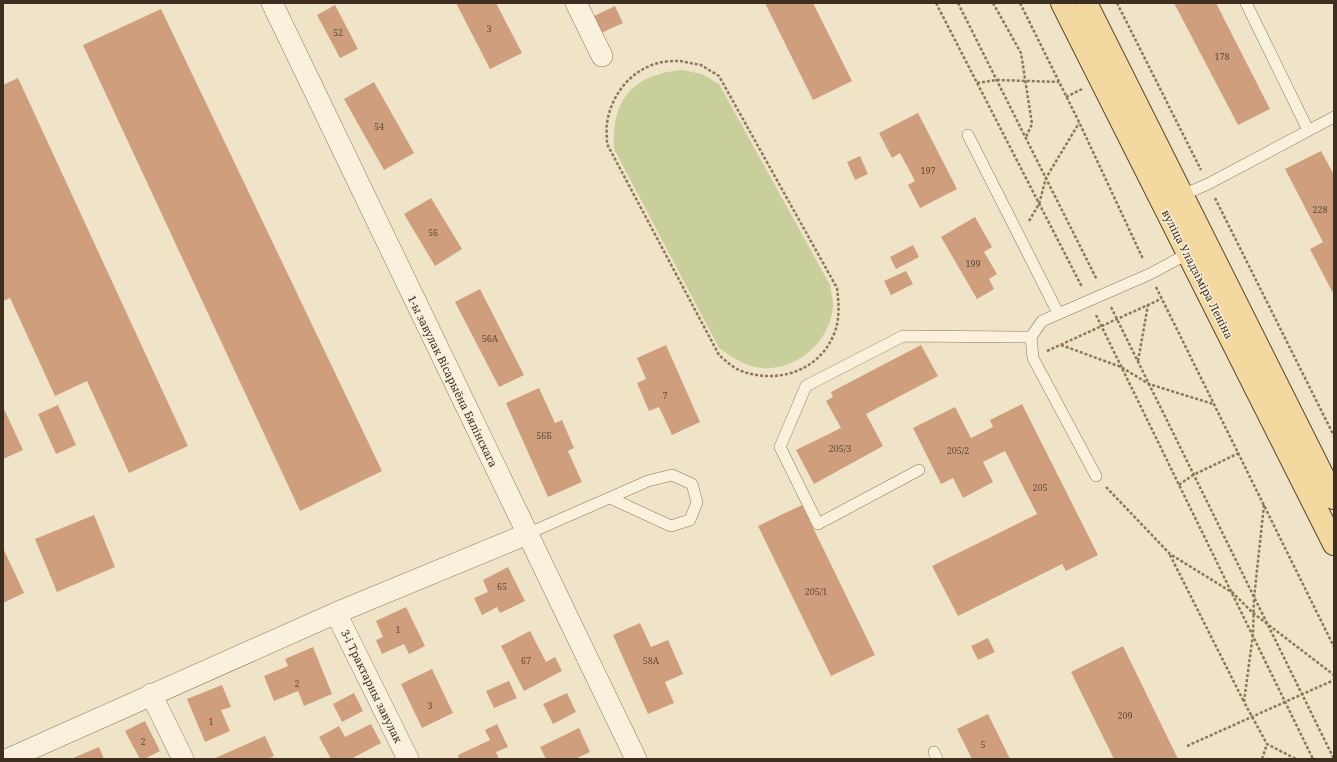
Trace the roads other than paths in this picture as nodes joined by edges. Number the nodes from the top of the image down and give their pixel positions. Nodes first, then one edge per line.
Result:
1 (272, 3) edge
2 (576, 3) edge
3 (1062, 3) edge
4 (1086, 3) edge
5 (1246, 3) edge
6 (602, 56) dead end
7 (1334, 117) edge
8 (1308, 130) junction
9 (968, 135) dead end
10 (1172, 200) junction
11 (1197, 249) junction
12 (1058, 313) junction
13 (1031, 337) junction
14 (919, 470) dead end
15 (1096, 476) road end
16 (610, 498) junction
17 (1334, 498) edge
18 (527, 534) junction
19 (1334, 544) edge
20 (336, 613) junction
21 (150, 694) junction
22 (8, 759) edge
23 (183, 759) edge
24 (408, 759) edge
25 (636, 759) edge

1 - 18 street, 1-ы завулак Вісарыёна Бялінскага
2 - 6 street
3 - 10 main road, вуліца Уладзіміра Леніна
4 - 10 main road, вуліца Уладзіміра Леніна
5 - 8 lane
7 - 8 lane
8 - 10 lane
9 - 12 lane
10 - 11 main road, вуліца Уладзіміра Леніна
11 - 12 lane
11 - 17 main road, вуліца Уладзіміра Леніна
11 - 19 main road, вуліца Уладзіміра Леніна
12 - 13 lane
13 - 14 lane
13 - 15 lane
16 - 16 lane
16 - 18 lane
18 - 20 street
18 - 25 street, 1-ы завулак Вісарыёна Бялінскага
20 - 21 street
20 - 24 street, 3-і Трактарны завулак
21 - 22 street
21 - 23 street

